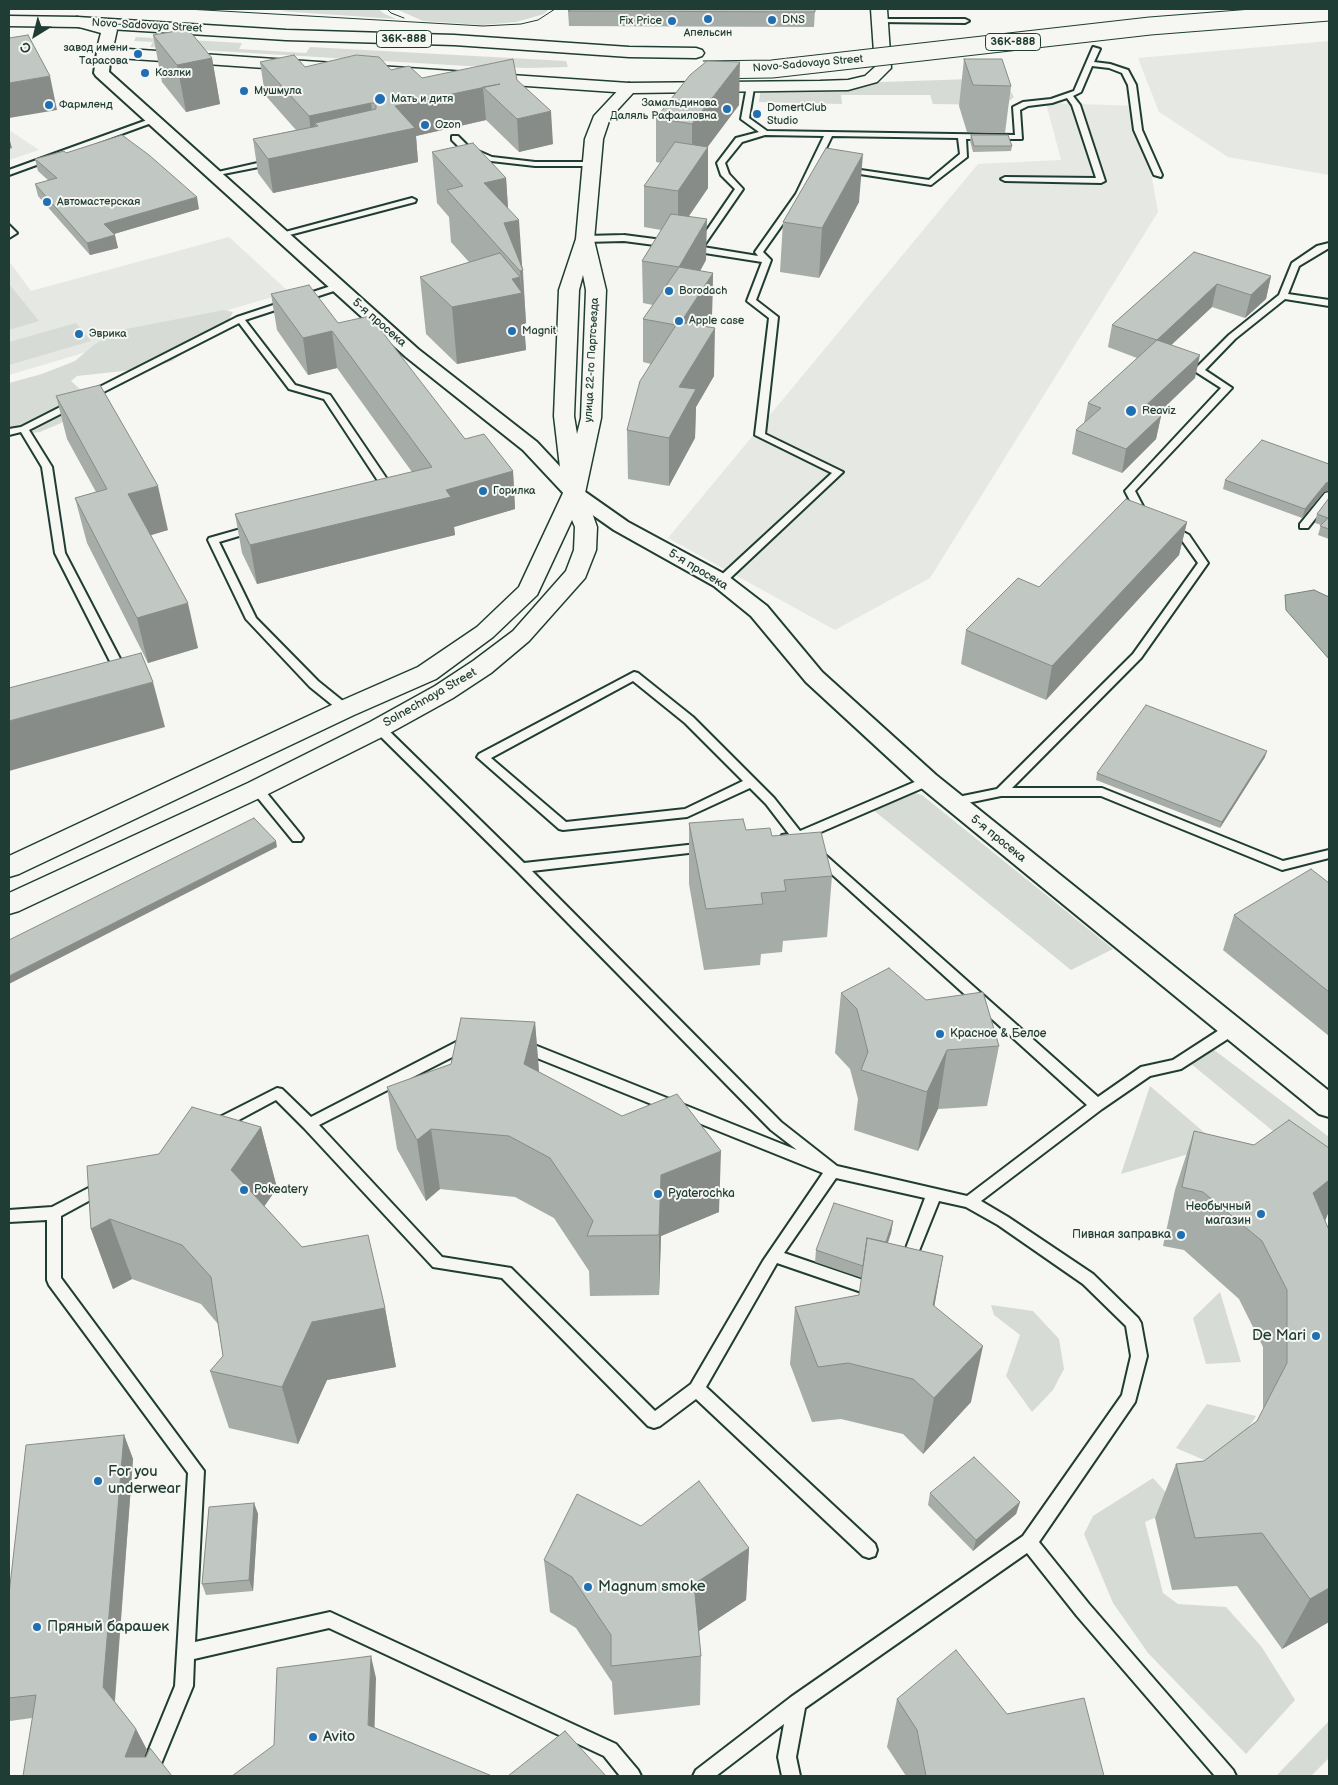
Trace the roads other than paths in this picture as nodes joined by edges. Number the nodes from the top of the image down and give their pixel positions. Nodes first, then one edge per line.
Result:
1 (1329, 12) edge
2 (880, 15) edge
3 (964, 21) dead end
4 (9, 22) edge
5 (77, 22) junction
6 (981, 29) dead end
7 (286, 35) junction
8 (912, 36) dead end
9 (893, 38) dead end
10 (863, 41) dead end
11 (1096, 49) dead end
12 (104, 52) junction
13 (715, 53) dead end
14 (433, 55) dead end
15 (1091, 64) junction
16 (688, 70) dead end
17 (629, 88) junction
18 (750, 88) junction
19 (1070, 96) junction
20 (152, 122) junction
21 (765, 133) junction
22 (830, 134) junction
23 (962, 136) junction
24 (455, 138) dead end
25 (280, 160) edge
26 (593, 164) junction
27 (844, 169) edge
28 (9, 173) edge
29 (213, 174) junction
30 (1158, 175) dead end
31 (1005, 179) dead end
32 (412, 200) dead end
33 (9, 228) edge
34 (9, 235) edge
35 (278, 235) junction
36 (585, 239) junction
37 (1329, 245) edge
38 (698, 249) junction
39 (767, 260) junction
40 (337, 287) junction
41 (1283, 296) junction
42 (1329, 303) edge
43 (240, 319) junction
44 (24, 429) junction
45 (9, 432) edge
46 (574, 493) junction
47 (382, 494) edge
48 (1329, 495) edge
49 (269, 524) edge
50 (1304, 526) dead end
51 (722, 581) junction
52 (116, 683) edge
53 (345, 709) junction
54 (379, 728) junction
55 (928, 781) junction
56 (751, 782) junction
57 (257, 789) junction
58 (1000, 792) junction
59 (953, 802) junction
60 (798, 837) junction
61 (297, 838) dead end
62 (778, 839) edge
63 (718, 846) edge
64 (1329, 854) edge
65 (9, 867) edge
66 (521, 868) junction
67 (9, 904) edge
68 (1232, 1029) junction
69 (479, 1037) edge
70 (512, 1042) edge
71 (1097, 1105) junction
72 (1329, 1106) edge
73 (309, 1124) junction
74 (208, 1130) edge
75 (833, 1171) junction
76 (114, 1181) edge
77 (934, 1194) junction
78 (969, 1202) junction
79 (54, 1213) junction
80 (9, 1216) edge
81 (774, 1256) junction
82 (901, 1280) edge
83 (892, 1293) edge
84 (697, 1389) junction
85 (1029, 1542) junction
86 (869, 1550) dead end
87 (185, 1653) junction
88 (797, 1703) junction
89 (147, 1776) edge
90 (632, 1776) edge
91 (702, 1776) edge
92 (791, 1776) edge
93 (1228, 1776) edge

1 - 16 main road, Novo-Sadovaya Street / 36К-888, bridge
2 - 3 lane
2 - 18 main road
4 - 5 main road, Novo-Sadovaya Street / 36К-888
5 - 7 main road, Novo-Sadovaya Street / 36К-888
5 - 12 main road
6 - 8 main road, 36К-888
7 - 13 main road, Novo-Sadovaya Street / 36К-888
7 - 14 main road, Novo-Sadovaya Street / 36К-888
9 - 10 main road, Novo-Sadovaya Street
11 - 15 lane
12 - 17 main road
12 - 20 street, 5-я просека
15 - 19 lane
15 - 30 lane
17 - 18 main road
17 - 26 main road, улица 22-го Партсъезда
18 - 21 lane
19 - 23 lane
19 - 31 lane
20 - 28 lane
20 - 29 street, 5-я просека
21 - 22 lane
21 - 38 lane
22 - 23 lane
22 - 39 lane
23 - 27 lane
24 - 26 lane
25 - 29 lane
26 - 36 main road, улица 22-го Партсъезда
29 - 35 street, 5-я просека
32 - 35 lane
33 - 34 lane
35 - 40 street, 5-я просека
36 - 38 lane
36 - 46 main road, улица 22-го Партсъезда
36 - 46 main road, улица 22-го Партсъезда
37 - 41 lane
38 - 39 lane
39 - 51 lane
40 - 43 lane
40 - 46 street, 5-я просека
41 - 42 lane
41 - 58 lane
43 - 44 lane
43 - 47 lane
44 - 45 lane
44 - 52 lane
46 - 51 street, 5-я просека
46 - 53 main road, Solnechnaya Street
46 - 54 main road, Solnechnaya Street
48 - 50 lane
49 - 53 lane
51 - 55 street, 5-я просека
53 - 65 main road, Solnechnaya Street
54 - 57 main road, Solnechnaya Street
54 - 66 lane
55 - 59 street, 5-я просека
55 - 60 lane
56 - 56 lane
56 - 60 lane
57 - 61 lane
57 - 67 main road, Solnechnaya Street
58 - 59 lane
58 - 64 lane
59 - 68 street, 5-я просека
60 - 62 lane
60 - 71 lane
63 - 66 lane
66 - 75 lane
68 - 71 lane
68 - 72 street, 5-я просека
69 - 73 lane
70 - 75 lane
71 - 78 lane
73 - 74 lane
73 - 84 lane
75 - 77 lane
75 - 81 lane
76 - 79 lane
77 - 78 lane
77 - 82 lane
78 - 85 lane
79 - 80 lane
79 - 87 lane
81 - 83 lane
81 - 84 lane
84 - 86 lane
85 - 88 lane
85 - 93 lane
87 - 89 lane
87 - 90 lane
88 - 91 lane
88 - 92 lane

